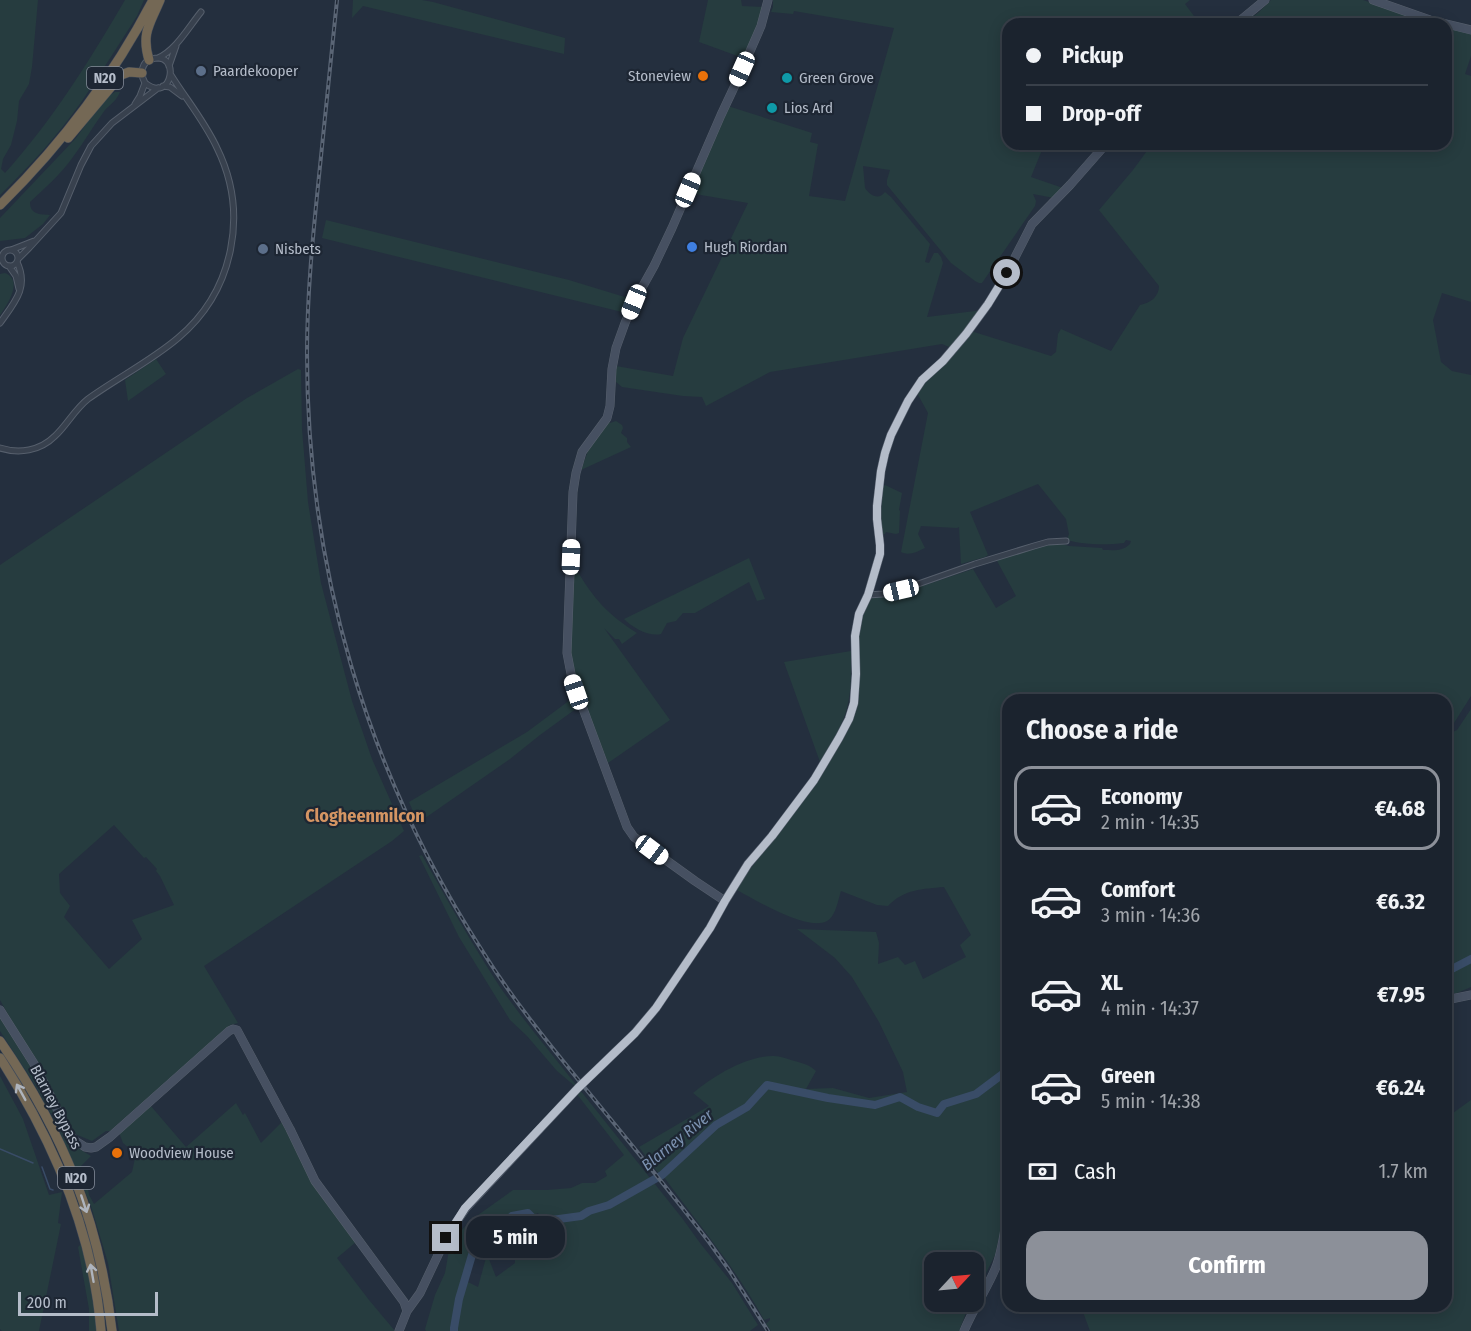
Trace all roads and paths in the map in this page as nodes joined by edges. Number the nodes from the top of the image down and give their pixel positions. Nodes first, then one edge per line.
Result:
1 (153, 0) edge
2 (160, 0) edge
3 (768, 0) edge
4 (1265, 0) edge
5 (1373, 0) edge
6 (201, 12) dead end
7 (1243, 18) edge
8 (1424, 18) edge
9 (1452, 25) edge
10 (1471, 30) edge
11 (176, 44) junction
12 (153, 59) junction
13 (169, 66) junction
14 (171, 75) junction
15 (144, 78) junction
16 (161, 87) junction
17 (188, 101) junction
18 (129, 111) junction
19 (1101, 150) edge
20 (49, 151) junction
21 (0, 205) edge
22 (36, 241) junction
23 (11, 250) junction
24 (1, 258) edge
25 (17, 260) junction
26 (8, 266) junction
27 (0, 268) edge
28 (19, 294) junction
29 (0, 323) edge
30 (0, 448) edge
31 (1066, 541) dead end
32 (868, 595) junction
33 (725, 901) junction
34 (1471, 995) edge
35 (1452, 999) edge
36 (0, 1010) edge
37 (0, 1041) edge
38 (0, 1058) edge
39 (1002, 1246) edge
40 (407, 1311) junction
41 (101, 1331) edge
42 (112, 1331) edge
43 (399, 1331) edge
44 (964, 1331) edge

1 - 20 highway, N20
2 - 12 highway
3 - 33 street
4 - 7 street
5 - 8 street
6 - 11 street
9 - 10 street
11 - 12 street
11 - 13 street
12 - 13 street
12 - 15 street
13 - 14 street
14 - 16 street
14 - 17 street
15 - 16 street
15 - 18 street
15 - 20 highway
16 - 17 street
16 - 18 street
17 - 30 street
18 - 22 street
19 - 32 street
20 - 21 highway, N20
22 - 23 street
22 - 25 street
23 - 24 street
23 - 25 street
24 - 26 street
25 - 26 street
25 - 28 street
26 - 27 street
26 - 28 street
28 - 29 street
31 - 32 street
32 - 33 street
33 - 40 street
34 - 35 street
36 - 40 street
37 -> 42 highway, Blarney Bypass / N20
41 -> 38 highway, Blarney Bypass / N20
39 - 44 street
40 - 43 street

